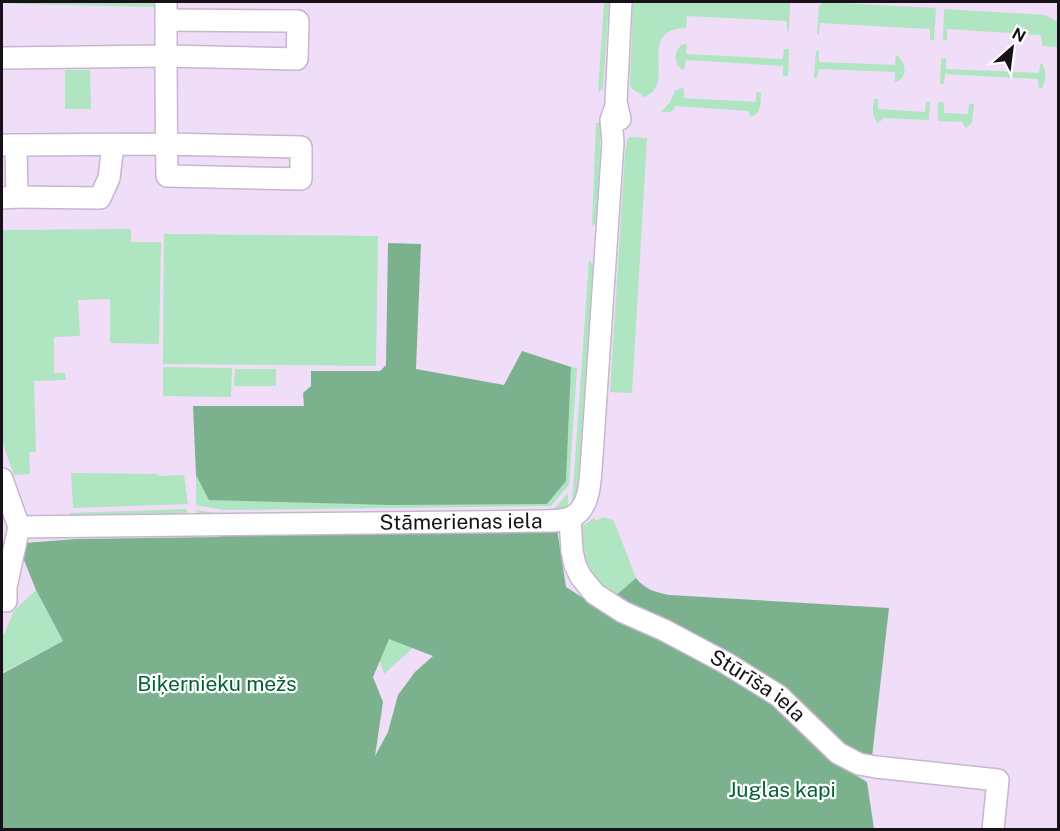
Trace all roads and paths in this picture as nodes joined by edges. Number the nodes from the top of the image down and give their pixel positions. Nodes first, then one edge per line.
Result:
1 (621, 2) edge
2 (166, 11) edge
3 (166, 56) junction
4 (2, 58) edge
5 (166, 144) junction
6 (9, 145) edge
7 (112, 145) junction
8 (9, 198) edge
9 (2, 479) edge
10 (570, 518) junction
11 (19, 527) junction
12 (6, 601) dead end
13 (993, 830) edge

1 - 10 street, Stāmerienas iela
2 - 3 street
2 - 3 street
3 - 4 street
3 - 5 street
5 - 5 street
5 - 7 street
6 - 7 street
6 - 8 street
7 - 8 street
9 - 11 street
10 - 11 street, Stāmerienas iela
10 - 13 street, Stūrīša iela
11 - 12 street

